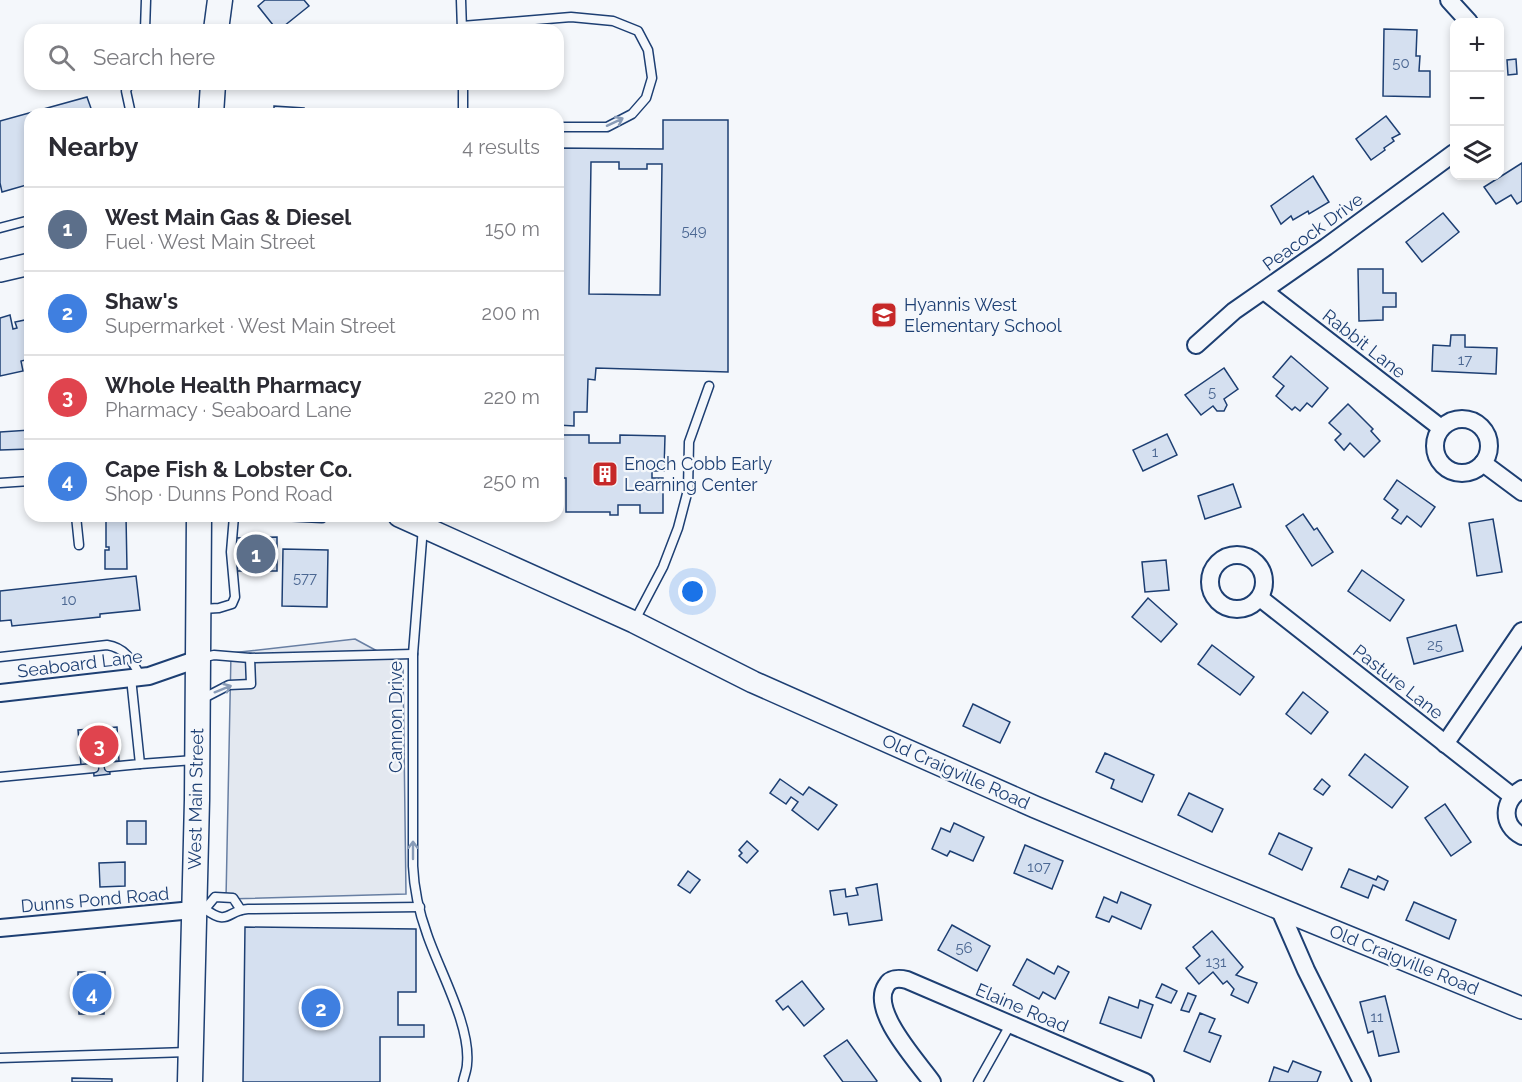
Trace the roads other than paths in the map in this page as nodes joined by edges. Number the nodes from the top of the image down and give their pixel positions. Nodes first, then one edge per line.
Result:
1 (146, 0) edge
2 (220, 0) edge
3 (461, 0) edge
4 (1449, 0) edge
5 (1465, 18) edge
6 (146, 24) edge
7 (217, 24) edge
8 (462, 24) edge
9 (502, 24) edge
10 (126, 90) edge
11 (213, 90) edge
12 (463, 90) edge
13 (130, 108) edge
14 (211, 108) edge
15 (464, 108) edge
16 (564, 127) edge
17 (1450, 157) edge
18 (24, 222) edge
19 (0, 228) edge
20 (24, 265) edge
21 (0, 271) edge
22 (1264, 291) junction
23 (1196, 345) dead end
24 (709, 386) dead end
25 (1441, 428) junction
26 (1483, 463) junction
27 (24, 482) edge
28 (0, 483) edge
29 (1522, 492) edge
30 (77, 522) edge
31 (199, 522) edge
32 (234, 522) edge
33 (425, 522) edge
34 (79, 545) dead end
35 (1260, 598) dead end
36 (198, 609) junction
37 (634, 622) junction
38 (1522, 631) edge
39 (413, 654) junction
40 (0, 657) edge
41 (250, 658) junction
42 (198, 659) junction
43 (136, 678) junction
44 (0, 693) edge
45 (198, 701) junction
46 (1445, 744) junction
47 (198, 760) junction
48 (140, 764) junction
49 (109, 767) dead end
50 (94, 768) dead end
51 (0, 777) edge
52 (1517, 793) edge
53 (1522, 836) edge
54 (420, 907) junction
55 (241, 909) junction
56 (1279, 909) junction
57 (199, 910) junction
58 (0, 928) edge
59 (1522, 1008) edge
60 (1010, 1024) junction
61 (191, 1052) junction
62 (0, 1058) edge
63 (190, 1082) edge
64 (463, 1082) edge
65 (932, 1082) edge
66 (978, 1082) edge
67 (1145, 1082) edge
68 (1362, 1082) edge

1 - 6 lane
2 - 7 main road
3 - 8 lane
4 - 5 street
16 -> 9 lane
10 - 13 lane
11 - 14 main road
12 - 15 lane
17 - 22 street, Peacock Drive
18 - 19 lane
20 - 21 street
22 - 23 street, Peacock Drive
22 - 25 street, Rabbit Lane
24 - 37 lane
25 - 26 street
25 - 26 street
26 - 29 street
27 - 28 lane
30 - 34 lane
31 - 36 main road, West Main Street
32 - 36 lane
33 - 37 street, Old Craigville Road
33 - 39 lane, Cannon Drive
35 - 46 street, Pasture Lane
36 - 42 main road, West Main Street
37 - 56 street, Old Craigville Road
38 - 46 street
39 - 41 lane
54 -> 39 lane, Cannon Drive
40 - 43 lane
41 - 42 lane
45 -> 41 lane
42 - 43 street, Seaboard Lane
42 - 45 main road, West Main Street
43 - 44 street, Seaboard Lane
43 - 48 lane
45 - 47 main road, West Main Street
46 - 52 street, Pasture Lane
47 - 48 lane
47 - 57 main road, West Main Street
48 - 49 lane
50 - 51 lane
52 - 53 street, Pasture Lane
54 - 55 lane
54 - 64 lane, Cannon Drive
55 - 57 lane
55 - 57 lane
56 - 59 street, Old Craigville Road
56 - 68 street
57 - 58 street, Dunns Pond Road
57 - 61 main road, West Main Street
60 - 65 street, Elaine Road
60 - 66 lane
60 - 67 street, Elaine Road
61 - 62 lane
61 - 63 main road, West Main Street

